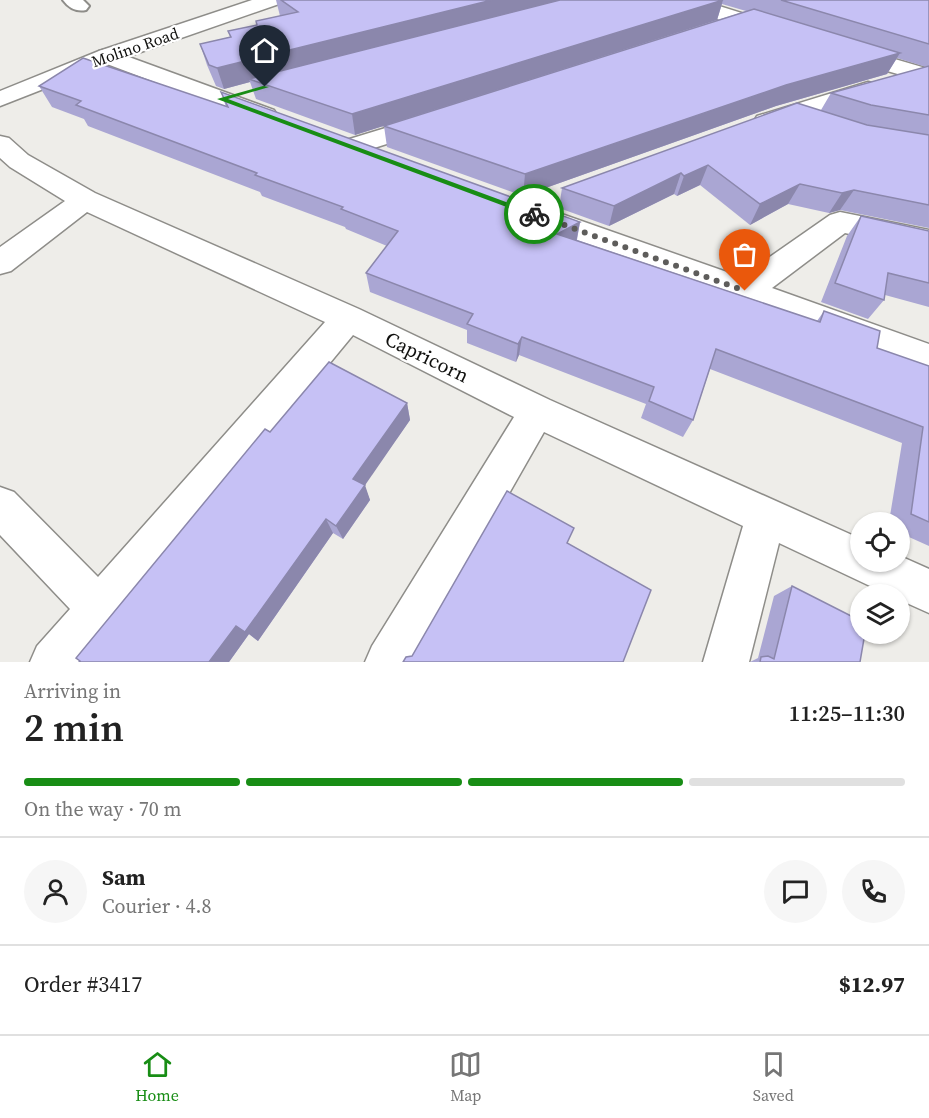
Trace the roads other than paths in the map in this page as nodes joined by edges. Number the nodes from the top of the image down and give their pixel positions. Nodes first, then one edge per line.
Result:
1 (272, 0) edge
2 (680, 0) edge
3 (744, 21) junction
4 (710, 32) edge
5 (788, 34) edge
6 (831, 48) edge
7 (107, 56) junction
8 (924, 75) edge
9 (255, 90) edge
10 (0, 99) edge
11 (220, 99) junction
12 (786, 113) junction
13 (453, 115) edge
14 (286, 123) edge
15 (825, 126) edge
16 (742, 129) edge
17 (0, 144) edge
18 (397, 164) edge
19 (554, 197) dead end
20 (85, 200) junction
21 (929, 241) edge
22 (0, 263) edge
23 (745, 291) junction
24 (348, 318) junction
25 (929, 358) edge
26 (537, 411) junction
27 (0, 506) edge
28 (766, 517) junction
29 (850, 556) edge
30 (887, 572) edge
31 (929, 591) edge
32 (98, 607) junction
33 (53, 662) edge
34 (388, 662) edge
35 (726, 662) edge

1 - 7 street, Molino Road
2 - 3 street
3 - 4 street
3 - 5 street
6 - 8 street
7 - 10 street, Molino Road
7 - 11 street
8 - 12 street
9 - 11 street
11 - 14 street
12 - 15 street
12 - 16 street
13 - 18 street
17 - 20 street, Capricorn
19 - 23 street
20 - 22 street
20 - 24 street, Capricorn
21 - 23 street
23 - 25 street
24 - 26 street, Capricorn
24 - 32 street
26 - 28 street, Capricorn
26 - 34 street
27 - 32 street
28 - 29 street, Capricorn
28 - 35 street
30 - 31 street, Capricorn
32 - 33 street

